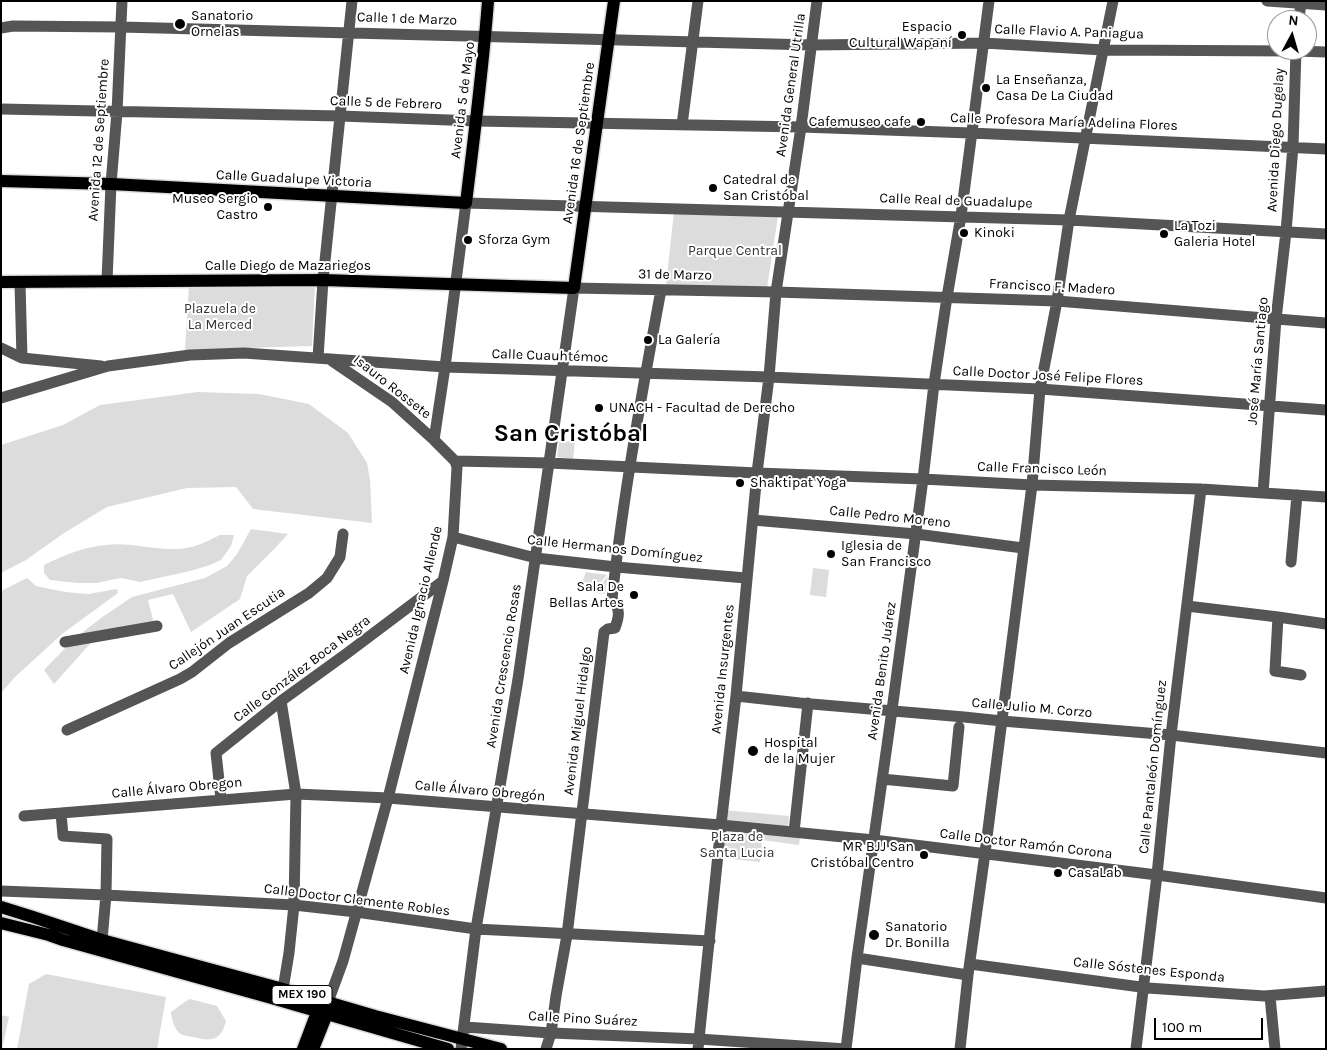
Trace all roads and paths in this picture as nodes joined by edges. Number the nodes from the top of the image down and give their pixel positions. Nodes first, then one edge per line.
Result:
1 (122, 1) edge
2 (352, 1) edge
3 (488, 1) edge
4 (614, 1) edge
5 (698, 1) edge
6 (817, 1) edge
7 (989, 1) edge
8 (1113, 1) edge
9 (1267, 1) edge
10 (1301, 3) edge
11 (1326, 5) edge
12 (121, 27) junction
13 (1, 28) edge
14 (349, 32) junction
15 (486, 36) junction
16 (609, 39) junction
17 (693, 42) junction
18 (984, 43) junction
19 (812, 45) junction
20 (1103, 50) junction
21 (1267, 50) edge
22 (1296, 60) edge
23 (1, 109) edge
24 (117, 112) junction
25 (340, 116) junction
26 (476, 121) junction
27 (598, 123) junction
28 (682, 125) junction
29 (800, 127) junction
30 (971, 133) junction
31 (1085, 138) junction
32 (1293, 146) junction
33 (1326, 149) edge
34 (1, 181) edge
35 (111, 184) junction
36 (332, 197) junction
37 (466, 203) junction
38 (585, 206) junction
39 (788, 211) junction
40 (960, 216) junction
41 (1069, 220) junction
42 (1286, 232) junction
43 (1326, 234) edge
44 (323, 280) junction
45 (107, 281) junction
46 (1, 282) edge
47 (20, 283) junction
48 (455, 285) junction
49 (574, 288) junction
50 (661, 290) junction
51 (776, 292) junction
52 (947, 297) junction
53 (1057, 301) junction
54 (1276, 319) junction
55 (1326, 322) edge
56 (1, 348) edge
57 (22, 358) junction
58 (318, 358) junction
59 (331, 360) junction
60 (108, 366) junction
61 (445, 367) junction
62 (562, 372) junction
63 (645, 374) junction
64 (769, 378) junction
65 (934, 384) junction
66 (1040, 389) junction
67 (1, 398) edge
68 (1270, 405) junction
69 (1326, 410) edge
70 (434, 440) junction
71 (455, 461) junction
72 (549, 463) junction
73 (631, 467) junction
74 (756, 473) junction
75 (923, 479) junction
76 (1032, 485) junction
77 (1201, 489) junction
78 (1263, 493) junction
79 (1297, 495) junction
80 (1326, 497) edge
81 (753, 520) junction
82 (343, 534) dead end
83 (916, 534) junction
84 (453, 537) junction
85 (1024, 548) junction
86 (536, 558) junction
87 (1290, 562) dead end
88 (616, 566) junction
89 (746, 578) junction
90 (443, 581) junction
91 (1187, 606) junction
92 (1278, 617) junction
93 (1326, 624) edge
94 (157, 626) dead end
95 (65, 642) dead end
96 (1301, 675) dead end
97 (736, 696) junction
98 (281, 701) junction
99 (808, 703) junction
100 (892, 710) junction
101 (1002, 721) junction
102 (959, 727) dead end
103 (67, 730) dead end
104 (1171, 735) junction
105 (1326, 752) edge
106 (882, 779) junction
107 (296, 794) junction
108 (388, 798) junction
109 (221, 799) junction
110 (497, 808) junction
111 (61, 813) junction
112 (581, 814) junction
113 (24, 816) dead end
114 (721, 825) junction
115 (794, 832) junction
116 (874, 840) junction
117 (986, 853) junction
118 (1157, 875) junction
119 (1, 892) edge
120 (106, 895) junction
121 (1326, 898) edge
122 (294, 906) junction
123 (1, 907) edge
124 (356, 912) junction
125 (1, 922) edge
126 (476, 929) junction
127 (567, 935) junction
128 (102, 940) junction
129 (710, 941) junction
130 (857, 958) junction
131 (969, 969) junction
132 (1144, 988) junction
133 (1326, 991) edge
134 (281, 995) junction
135 (1270, 996) junction
136 (324, 1010) junction
137 (551, 1033) junction
138 (463, 1038) edge
139 (699, 1044) edge
140 (303, 1049) edge
141 (313, 1049) edge
142 (448, 1049) edge
143 (501, 1049) edge
144 (546, 1049) edge
145 (846, 1049) edge
146 (960, 1049) edge
147 (1136, 1049) edge
148 (1275, 1049) edge

1 - 12 street, Avenida 12 de Septiembre
2 - 14 street
3 - 15 main road, Avenida 5 de Mayo
4 - 16 main road, Avenida 16 de Septiembre
5 - 17 street
6 - 19 street, Avenida General Utrilla
7 - 18 street, Avenida Benito Juárez
8 - 20 street
9 - 10 street
10 - 11 street
12 - 13 street, Calle 1 de Marzo
12 - 14 street, Calle 1 de Marzo
12 - 24 street, Avenida 12 de Septiembre
14 - 15 street, Calle 1 de Marzo
14 - 25 street
15 - 16 street, Calle 1 de Marzo
15 - 26 main road, Avenida 5 de Mayo
16 - 17 street, Calle 1 de Marzo
16 - 27 main road, Avenida 16 de Septiembre
17 - 19 street, Calle 1 de Marzo
17 - 28 street
18 - 19 street, Calle Flavio A. Paniagua
18 - 20 street, Calle Flavio A. Paniagua
18 - 30 street, Avenida Benito Juárez
19 - 29 street, Avenida General Utrilla
20 - 21 street, Calle Flavio A. Paniagua
20 - 31 street
22 - 32 street, Avenida Diego Dugelay
23 - 24 street, Calle 5 de Febrero
24 - 25 street, Calle 5 de Febrero
24 - 35 street, Avenida 12 de Septiembre
25 - 26 street, Calle 5 de Febrero
25 - 36 street
26 - 27 street, Calle 5 de Febrero
26 - 37 main road, Avenida 5 de Mayo
27 - 28 street, Calle 5 de Febrero
27 - 38 main road, Avenida 16 de Septiembre
28 - 29 street, Calle 5 de Febrero
29 - 30 street, Calle Profesora María Adelina Flores
29 - 39 street, Avenida General Utrilla
30 - 31 street, Calle Profesora María Adelina Flores
30 - 40 street, Avenida Benito Juárez
31 - 32 street, Calle Profesora María Adelina Flores
31 - 41 street
32 - 33 street, Calle Profesora María Adelina Flores
32 - 42 street, Avenida Diego Dugelay
34 - 35 main road, Calle Guadalupe Victoria
35 - 36 main road, Calle Guadalupe Victoria
35 - 45 street, Avenida 12 de Septiembre
36 - 37 main road, Calle Guadalupe Victoria
36 - 44 street
37 - 38 street, Calle Guadalupe Victoria
37 - 48 street
38 - 39 street, Calle Real de Guadalupe
38 - 49 main road, Avenida 16 de Septiembre
39 - 40 street, Calle Real de Guadalupe
39 - 51 street, Avenida General Utrilla
40 - 41 street, Calle Real de Guadalupe
40 - 52 street, Avenida Benito Juárez
41 - 42 street, Calle Real de Guadalupe
41 - 53 street
42 - 43 street, Calle Real de Guadalupe
42 - 54 street, José María Santiago
44 - 45 main road, Calle Diego de Mazariegos
44 - 48 main road, Calle Diego de Mazariegos
44 - 58 street
45 - 47 main road, Calle Diego de Mazariegos
46 - 47 main road, Calle Diego de Mazariegos
47 - 57 street
48 - 49 main road, Calle Diego de Mazariegos
48 - 61 street
49 - 50 street, 31 de Marzo
49 - 62 street, Avenida Crescencio Rosas
50 - 51 street, 31 de Marzo
50 - 63 street, Avenida Miguel Hidalgo
51 - 52 street, Francisco F. Madero
51 - 64 street, Avenida Insurgentes
52 - 53 street, Francisco F. Madero
52 - 65 street, Avenida Benito Juárez
53 - 54 street, Francisco F. Madero
53 - 66 street
54 - 55 street, Francisco F. Madero
54 - 68 street, José María Santiago
56 - 57 street
57 - 60 street
58 - 59 street, Calle Cuauhtémoc
58 - 60 street, Calle Cuauhtémoc
59 - 61 street, Calle Cuauhtémoc
59 - 70 street, Isauro Rossete
60 - 67 street
61 - 62 street, Calle Cuauhtémoc
61 - 70 street
62 - 63 street, Calle Cuauhtémoc
62 - 72 street, Avenida Crescencio Rosas
63 - 64 street, Calle Cuauhtémoc
63 - 73 street, Avenida Miguel Hidalgo
64 - 65 street, Calle Doctor José Felipe Flores
64 - 74 street, Avenida Insurgentes
65 - 66 street, Calle Doctor José Felipe Flores
65 - 75 street, Avenida Benito Juárez
66 - 68 street, Calle Doctor José Felipe Flores
66 - 76 street
68 - 69 street, Calle Doctor José Felipe Flores
68 - 78 street, José María Santiago
70 - 71 street
71 - 72 street, Calle Francisco León
71 - 84 street, Avenida Ignacio Allende
72 - 73 street, Calle Francisco León
72 - 86 street, Avenida Crescencio Rosas
73 - 74 street, Calle Francisco León
73 - 88 street, Avenida Miguel Hidalgo
74 - 75 street, Calle Francisco León
74 - 81 street, Avenida Insurgentes
75 - 76 street, Calle Francisco León
75 - 83 street, Avenida Benito Juárez
76 - 77 street, Calle Francisco León
76 - 85 street
77 - 78 street, Calle Francisco León
77 - 91 street, Calle Pantaleón Domínguez
78 - 79 street, Calle Francisco León
79 - 80 street, Calle Francisco León
79 - 87 street
81 - 83 street, Calle Pedro Moreno
81 - 89 street, Avenida Insurgentes
82 - 103 street, Callejón Juan Escutia
83 - 85 street, Calle Pedro Moreno
83 - 100 street, Avenida Benito Juárez
84 - 86 street, Calle Hermanos Domínguez
84 - 90 street, Avenida Ignacio Allende
85 - 101 street
86 - 88 street, Calle Hermanos Domínguez
86 - 110 street, Avenida Crescencio Rosas
88 - 89 street, Calle Hermanos Domínguez
88 - 112 street, Avenida Miguel Hidalgo
89 - 97 street, Avenida Insurgentes
90 - 98 street, Calle González Boca Negra
90 - 108 street, Avenida Ignacio Allende
91 - 92 street
91 - 104 street, Calle Pantaleón Domínguez
92 - 93 street
92 - 96 street
94 - 95 street
97 - 99 street, Calle Julio M. Corzo
97 - 114 street, Avenida Insurgentes
98 - 107 street
98 - 109 street, Calle González Boca Negra
99 - 100 street, Calle Julio M. Corzo
99 - 115 street
100 - 101 street, Calle Julio M. Corzo
100 - 106 street, Avenida Benito Juárez
101 - 104 street, Calle Julio M. Corzo
101 - 117 street
102 - 106 street
104 - 105 street, Calle Julio M. Corzo
104 - 118 street, Calle Pantaleón Domínguez
106 - 116 street, Avenida Benito Juárez
107 - 108 street, Calle Álvaro Obregón
107 - 109 street, Calle Álvaro Obregon
107 - 122 street
108 - 110 street, Calle Álvaro Obregón
108 - 124 street, Avenida Ignacio Allende
109 - 111 street, Calle Álvaro Obregon
110 - 112 street, Calle Álvaro Obregón
110 - 126 street, Avenida Crescencio Rosas
111 - 113 street, Calle Álvaro Obregon
111 - 120 street
112 - 114 street, Calle Álvaro Obregón
112 - 127 street, Avenida Miguel Hidalgo
114 - 115 street, Calle Doctor Ramón Corona
114 - 129 street, Avenida Insurgentes
115 - 116 street, Calle Doctor Ramón Corona
116 - 117 street, Calle Doctor Ramón Corona
116 - 130 street, Avenida Benito Juárez
117 - 118 street, Calle Doctor Ramón Corona
117 - 131 street
118 - 121 street, Calle Doctor Ramón Corona
118 - 132 street, Calle Pantaleón Domínguez
119 - 120 street, Calle Doctor Clemente Robles
120 - 122 street, Calle Doctor Clemente Robles
120 - 128 street
122 - 124 street, Calle Doctor Clemente Robles
122 - 134 street
123 - 128 main road, MEX 190
124 - 126 street, Calle Doctor Clemente Robles
124 - 136 street, Avenida Ignacio Allende
125 - 134 main road, MEX 190
126 - 127 street, Calle Doctor Clemente Robles
126 - 138 street, Avenida Crescencio Rosas
127 - 129 street, Calle Doctor Clemente Robles
127 - 137 street, Avenida Miguel Hidalgo
128 - 134 main road, MEX 190
129 - 139 street, Avenida Insurgentes
130 - 131 street, Calle Sóstenes Esponda
130 - 145 street, Avenida Benito Juárez
131 - 132 street, Calle Sóstenes Esponda
131 - 146 street
132 - 135 street, Calle Sóstenes Esponda
132 - 147 street, Calle Pantaleón Domínguez
133 - 135 street, Calle Sóstenes Esponda
134 - 136 main road, MEX 190
135 - 148 street
136 - 138 main road, MEX 190
136 - 140 main road
136 - 141 main road
136 - 142 main road, MEX 190
137 - 138 street, Calle Pino Suárez
137 - 139 street, Calle Pino Suárez
137 - 144 street, Avenida Miguel Hidalgo
138 - 143 main road, MEX 190
139 - 145 street, Calle Pino Suárez

